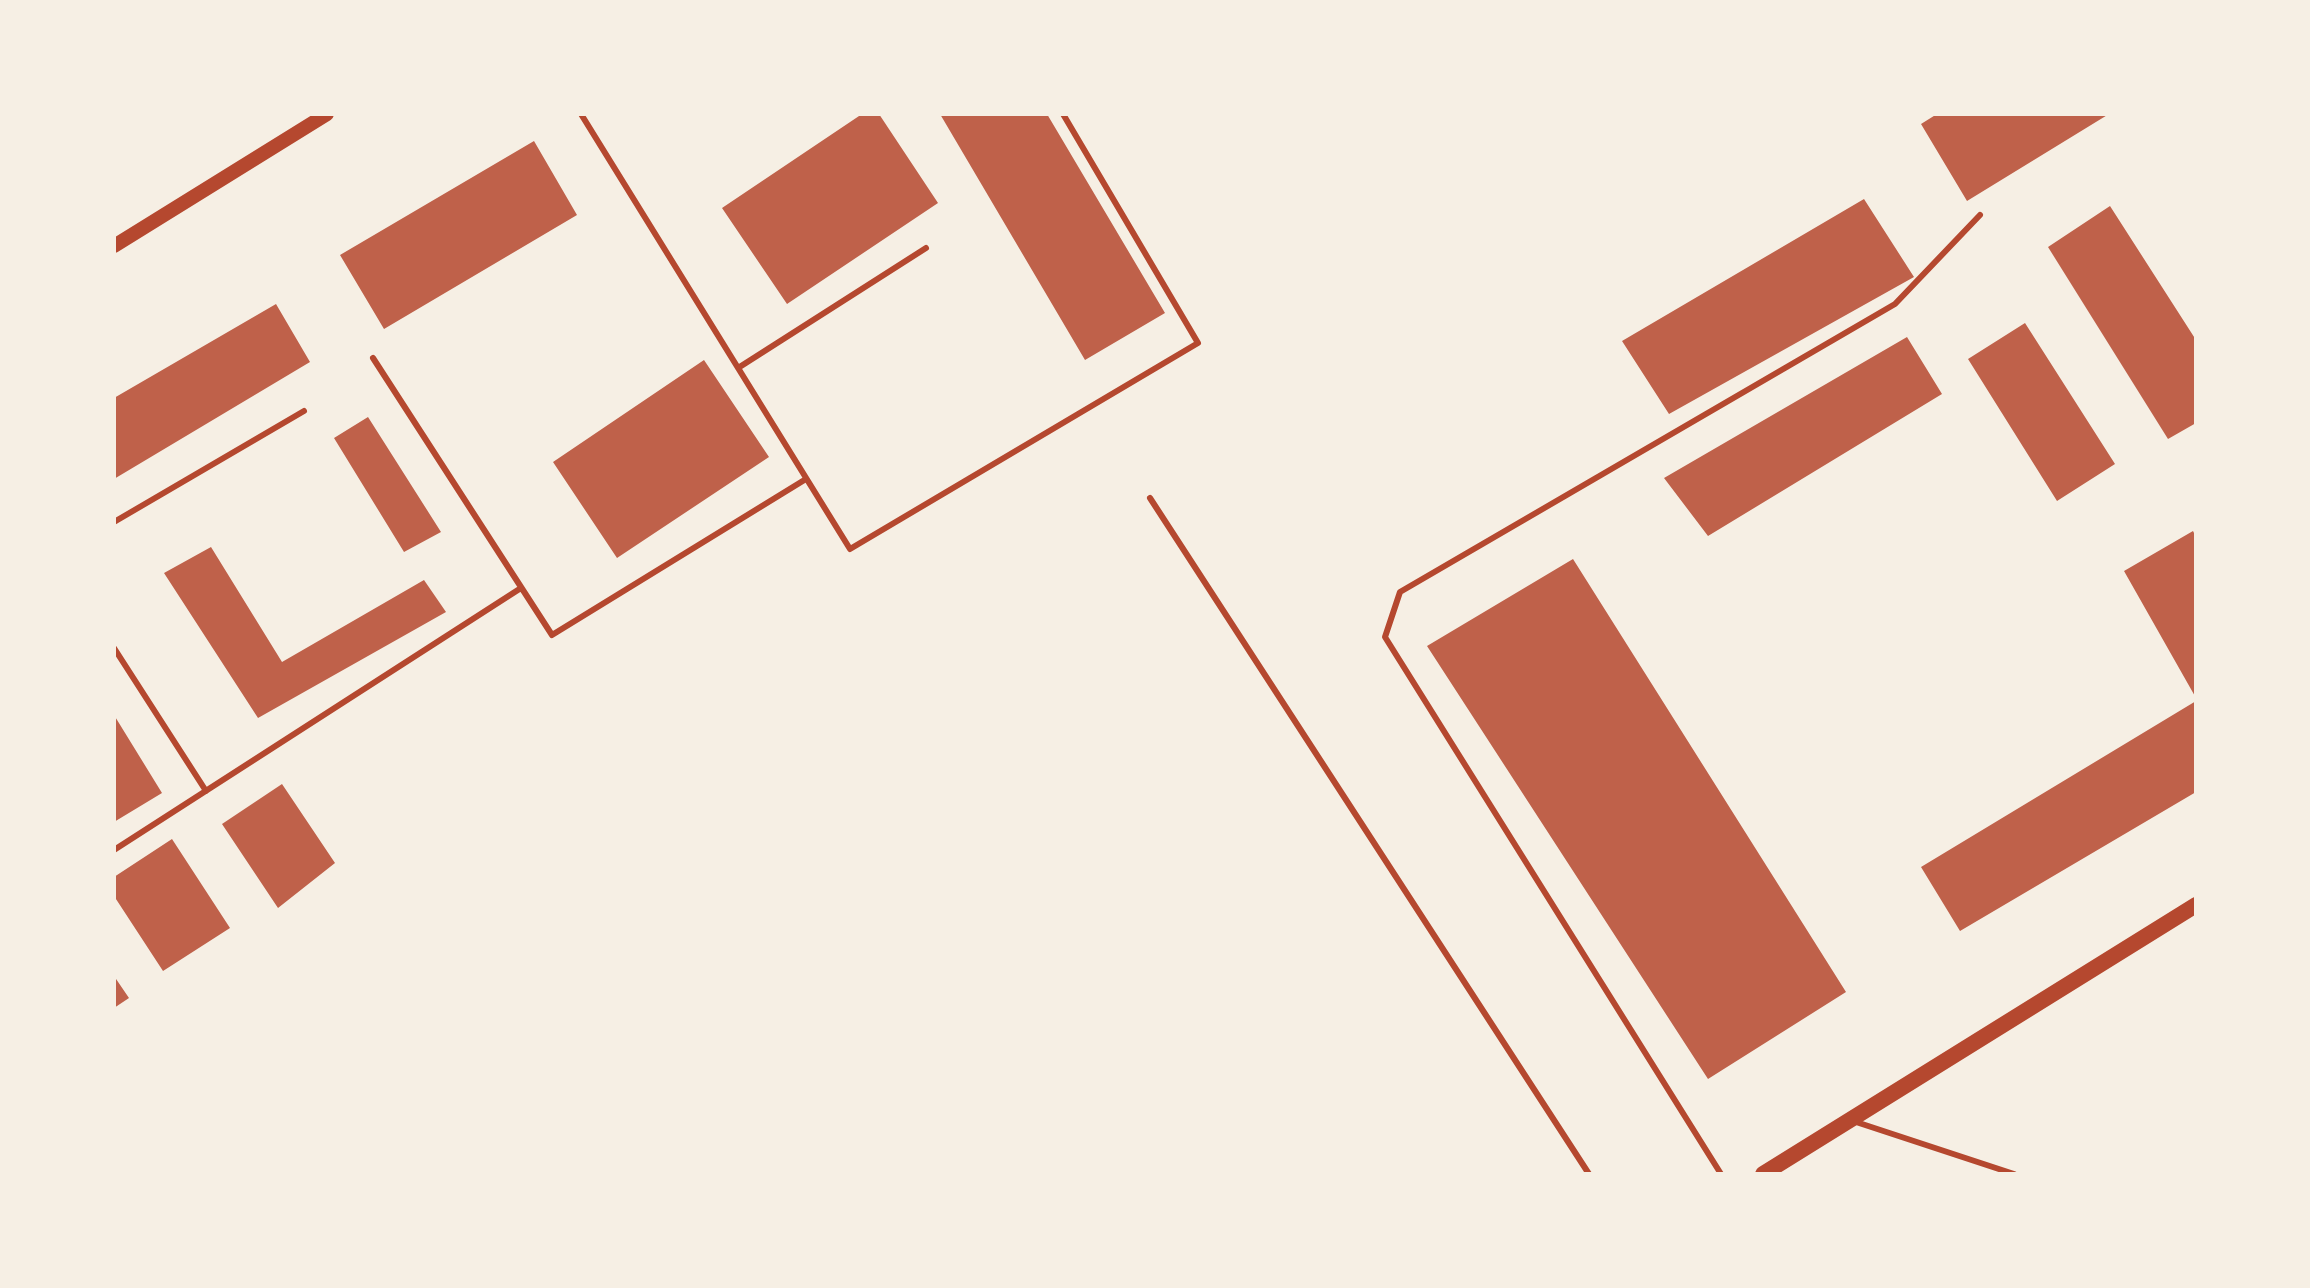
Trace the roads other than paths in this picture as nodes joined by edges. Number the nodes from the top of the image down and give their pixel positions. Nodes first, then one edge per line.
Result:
1 (327, 114) edge
2 (581, 114) edge
3 (1063, 114) edge
4 (1980, 215) dead end
5 (114, 246) edge
6 (926, 248) dead end
7 (373, 358) dead end
8 (738, 368) junction
9 (304, 411) dead end
10 (806, 479) junction
11 (1150, 498) dead end
12 (114, 522) edge
13 (521, 588) junction
14 (114, 648) edge
15 (206, 791) junction
16 (114, 850) edge
17 (2196, 905) edge
18 (1849, 1120) junction
19 (1589, 1174) edge
20 (1721, 1174) edge
21 (1763, 1174) edge
22 (2014, 1174) edge

1 - 5 street
2 - 8 lane
3 - 10 lane
4 - 20 lane
6 - 8 lane
7 - 13 lane
8 - 10 lane
9 - 12 lane
10 - 13 lane
11 - 19 lane
13 - 15 lane
14 - 15 lane
15 - 16 lane
17 - 18 main road
18 - 21 main road
18 - 22 lane

